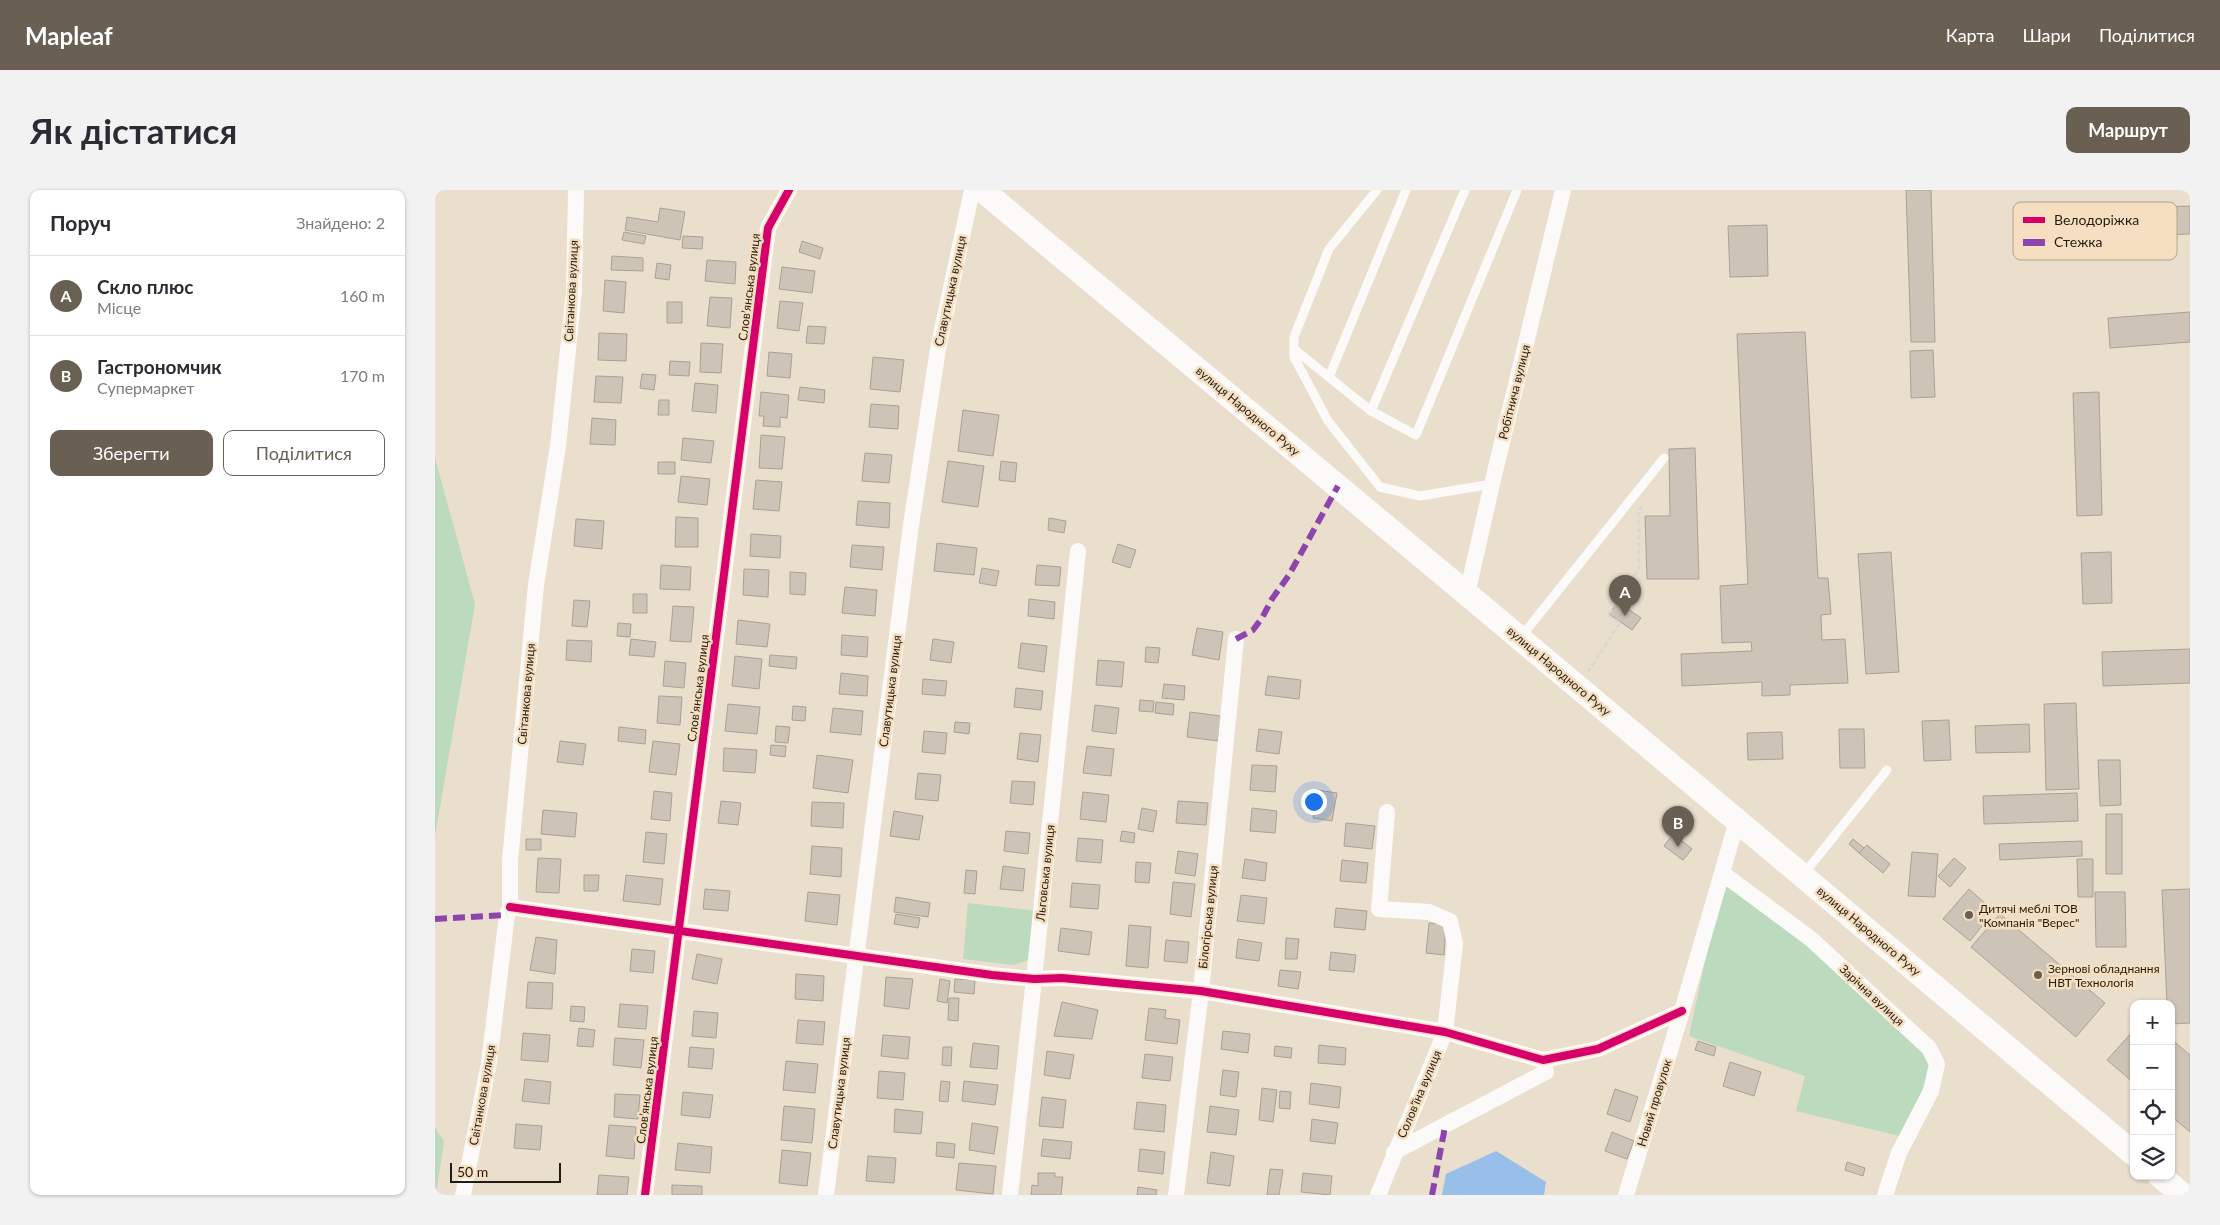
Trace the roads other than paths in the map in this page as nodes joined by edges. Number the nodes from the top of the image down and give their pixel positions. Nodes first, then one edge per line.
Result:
1 (575, 190) edge
2 (789, 190) edge
3 (972, 190) edge
4 (982, 190) edge
5 (1377, 190) edge
6 (1406, 190) edge
7 (1465, 190) edge
8 (1517, 190) edge
9 (1563, 190) edge
10 (1294, 349) junction
11 (1329, 377) junction
12 (1371, 411) junction
13 (1664, 458) dead end
14 (1491, 484) junction
15 (1078, 551) dead end
16 (1467, 594) junction
17 (1236, 638) dead end
18 (1520, 638) junction
19 (1887, 770) dead end
20 (1387, 812) dead end
21 (1737, 820) junction
22 (1722, 873) junction
23 (1802, 875) junction
24 (510, 907) junction
25 (678, 930) junction
26 (857, 956) junction
27 (1034, 979) junction
28 (1201, 991) junction
29 (1683, 1011) junction
30 (1445, 1032) junction
31 (1543, 1060) junction
32 (2130, 1151) edge
33 (1394, 1152) junction
34 (2165, 1180) edge
35 (463, 1195) edge
36 (645, 1195) edge
37 (825, 1195) edge
38 (1010, 1195) edge
39 (1176, 1195) edge
40 (1378, 1195) edge
41 (1626, 1195) edge
42 (1885, 1195) edge
43 (2183, 1195) edge

1 - 24 street, Світанкова вулиця
2 - 25 street, Словʼянська вулиця
3 - 26 street, Славутицька вулиця
4 - 16 main road, вулиця Народного Руху
5 - 10 lane
6 - 11 lane
7 - 12 lane
8 - 12 lane
9 - 14 street, Робітнича вулиця
10 - 11 lane
10 - 14 lane
11 - 12 lane
13 - 18 lane
14 - 16 street, Робітнича вулиця
15 - 27 street, Льговська вулиця
16 - 18 main road, вулиця Народного Руху
17 - 28 street, Білогірська вулиця
18 - 21 main road, вулиця Народного Руху
19 - 23 lane
20 - 30 street, Соловʼїна вулиця
21 - 22 street, Новий провулок
21 - 23 main road, вулиця Народного Руху
22 - 29 street, Новий провулок
22 - 42 street, Зарічна вулиця
23 - 32 main road, вулиця Народного Руху
24 - 25 street
24 - 35 street, Світанкова вулиця
25 - 26 street
25 - 36 street, Словʼянська вулиця
26 - 27 street
26 - 37 street, Славутицька вулиця
27 - 28 street
27 - 38 street, Льговська вулиця
28 - 30 street
28 - 39 street, Білогірська вулиця
29 - 31 street
29 - 41 street, Новий провулок
30 - 31 street
30 - 33 street, Соловʼїна вулиця
31 - 33 street
33 - 40 street, Соловʼїна вулиця
34 - 43 main road

